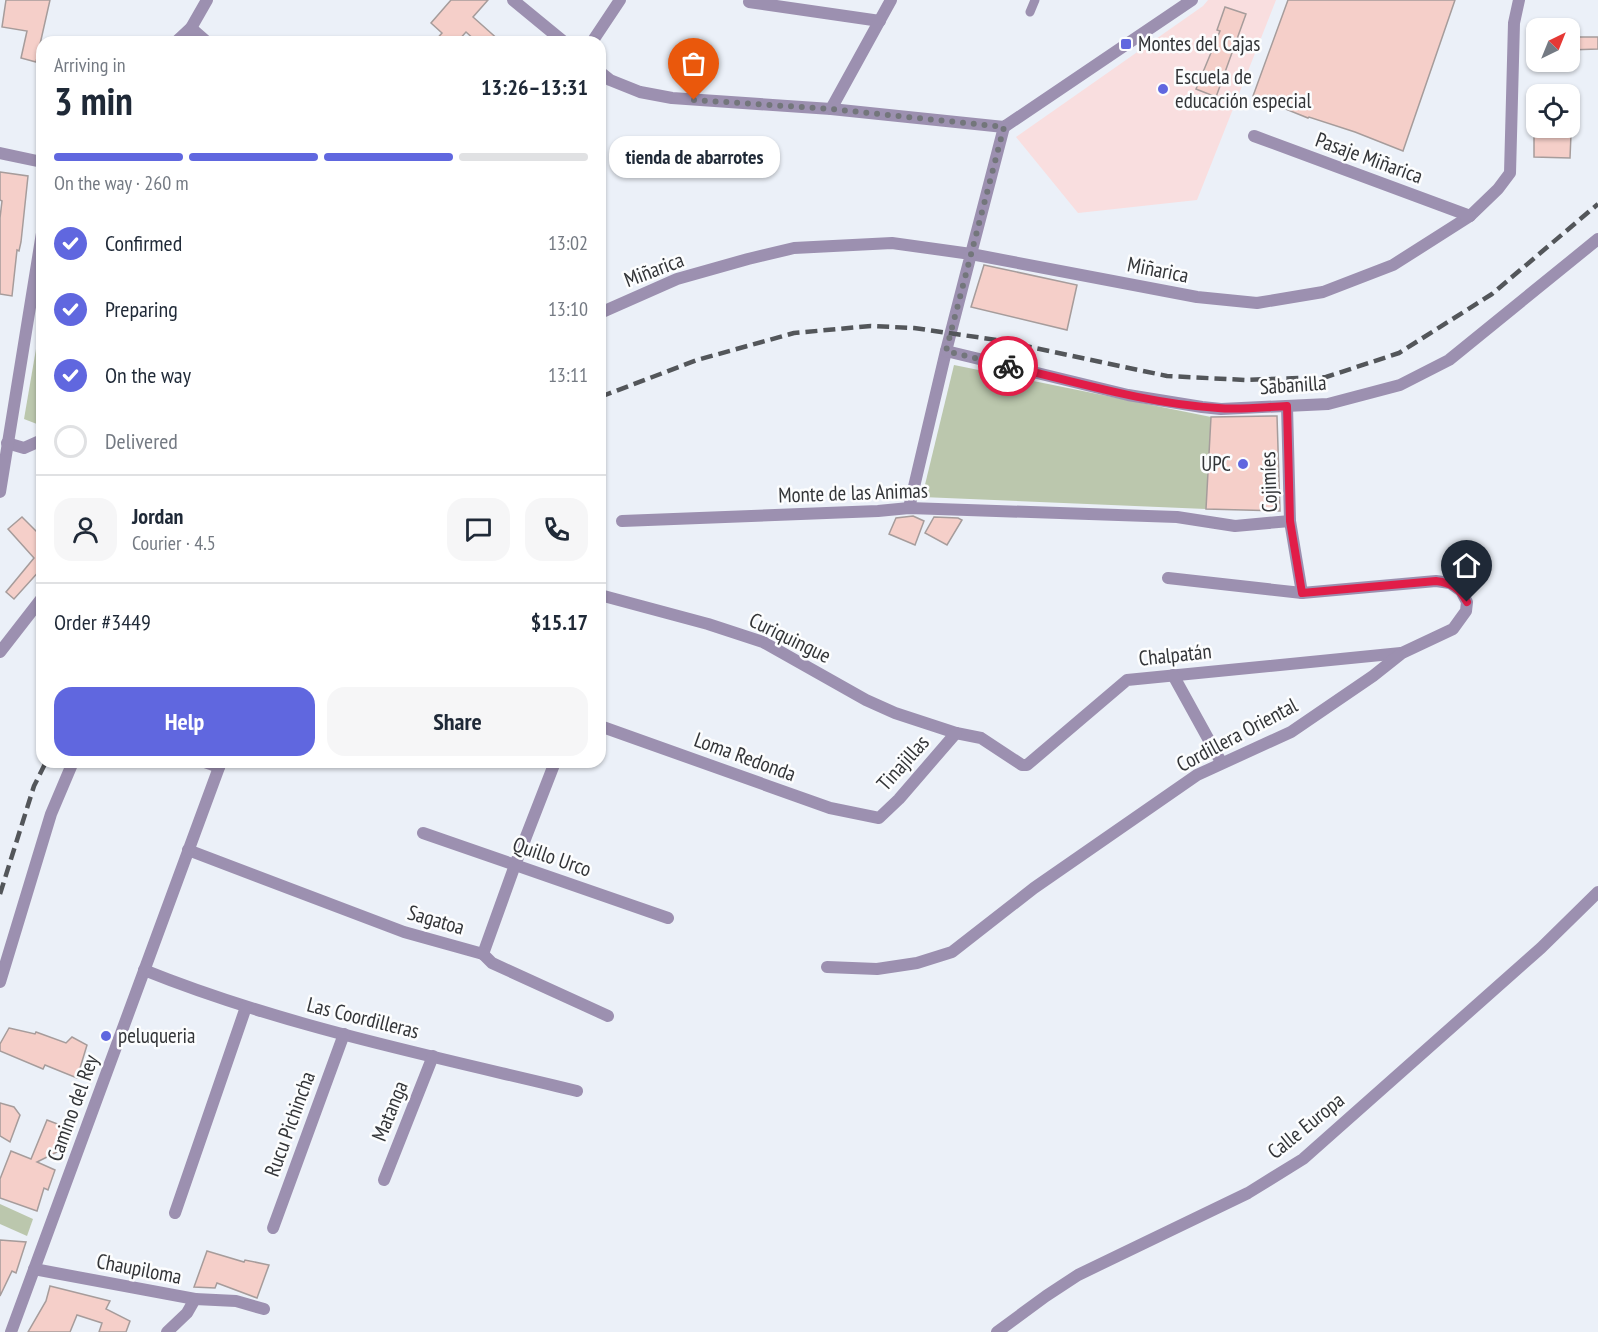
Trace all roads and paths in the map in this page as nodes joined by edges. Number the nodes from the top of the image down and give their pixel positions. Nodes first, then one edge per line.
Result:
1 (207, 0) edge
2 (513, 0) edge
3 (620, 0) edge
4 (891, 0) edge
5 (1035, 0) edge
6 (1192, 0) edge
7 (1519, 0) edge
8 (749, 2) dead end
9 (1030, 12) dead end
10 (880, 21) junction
11 (191, 28) junction
12 (182, 36) edge
13 (200, 36) edge
14 (557, 36) edge
15 (596, 36) edge
16 (606, 77) edge
17 (831, 109) junction
18 (1004, 127) junction
19 (1254, 136) dead end
20 (0, 153) edge
21 (36, 161) edge
22 (1470, 216) junction
23 (1598, 239) edge
24 (971, 254) junction
25 (36, 269) edge
26 (606, 310) edge
27 (946, 351) junction
28 (1287, 406) junction
29 (7, 443) junction
30 (36, 443) edge
31 (0, 492) edge
32 (909, 508) junction
33 (622, 521) dead end
34 (1290, 521) junction
35 (1168, 578) dead end
36 (1302, 593) junction
37 (606, 597) edge
38 (36, 606) edge
39 (0, 651) edge
40 (1402, 652) junction
41 (1173, 675) junction
42 (606, 728) edge
43 (956, 733) junction
44 (1221, 762) junction
45 (70, 768) edge
46 (219, 768) edge
47 (553, 768) edge
48 (879, 818) joint
49 (423, 833) dead end
50 (188, 850) junction
51 (515, 865) junction
52 (1598, 892) edge
53 (668, 918) dead end
54 (483, 954) junction
55 (827, 967) dead end
56 (144, 970) junction
57 (0, 982) edge
58 (246, 1007) junction
59 (608, 1016) dead end
60 (344, 1034) junction
61 (433, 1056) junction
62 (577, 1090) dead end
63 (384, 1180) dead end
64 (175, 1213) dead end
65 (273, 1228) dead end
66 (34, 1269) junction
67 (195, 1299) junction
68 (264, 1309) dead end
69 (11, 1332) edge
70 (168, 1332) edge
71 (998, 1332) edge

1 - 11 street
2 - 14 street
3 - 15 street
4 - 10 street
5 - 9 lane
6 - 18 street
7 - 22 street, Miñarica
8 - 10 street
10 - 17 street
11 - 12 street
11 - 13 street
16 - 17 street
17 - 18 street
18 - 24 street
19 - 22 street, Pasaje Miñarica
20 - 21 street
22 - 24 street, Miñarica
23 - 28 street, Sabanilla
24 - 26 street, Miñarica
24 - 27 street
25 - 29 street
27 - 28 street, Sabanilla
27 - 32 street
28 - 34 street, Cojimíes
29 - 30 street
29 - 31 street
32 - 33 street, Monte de las Animas
32 - 34 street, Monte de las Animas
34 - 36 street, Cojimíes
35 - 36 street
36 - 40 street, Cordillera Oriental
37 - 43 street, Curiquingue
38 - 39 street
40 - 41 street, Chalpatán
40 - 44 street, Cordillera Oriental
41 - 43 street, Chalpatán
41 - 44 street
42 - 48 street, Loma Redonda
43 - 48 street, Tinajillas
44 - 55 street, Cordillera Oriental
45 - 57 street
46 - 50 street, Camino del Rey
47 - 51 street, Sagatoa
49 - 51 street, Quillo Urco
50 - 54 street, Sagatoa
50 - 56 street, Camino del Rey
51 - 53 street, Quillo Urco
51 - 54 street, Sagatoa
52 - 71 street, Calle Europa
54 - 59 street
56 - 58 street, Las Coordilleras
56 - 66 street, Camino del Rey
58 - 60 street, Las Coordilleras
58 - 64 street
60 - 61 street, Las Coordilleras
60 - 65 street, Rucu Pichincha
61 - 62 street, Las Coordilleras
61 - 63 street, Matanga
66 - 67 street, Chaupiloma
66 - 69 street, Camino del Rey
67 - 68 street
67 - 70 street, Chaupiloma

